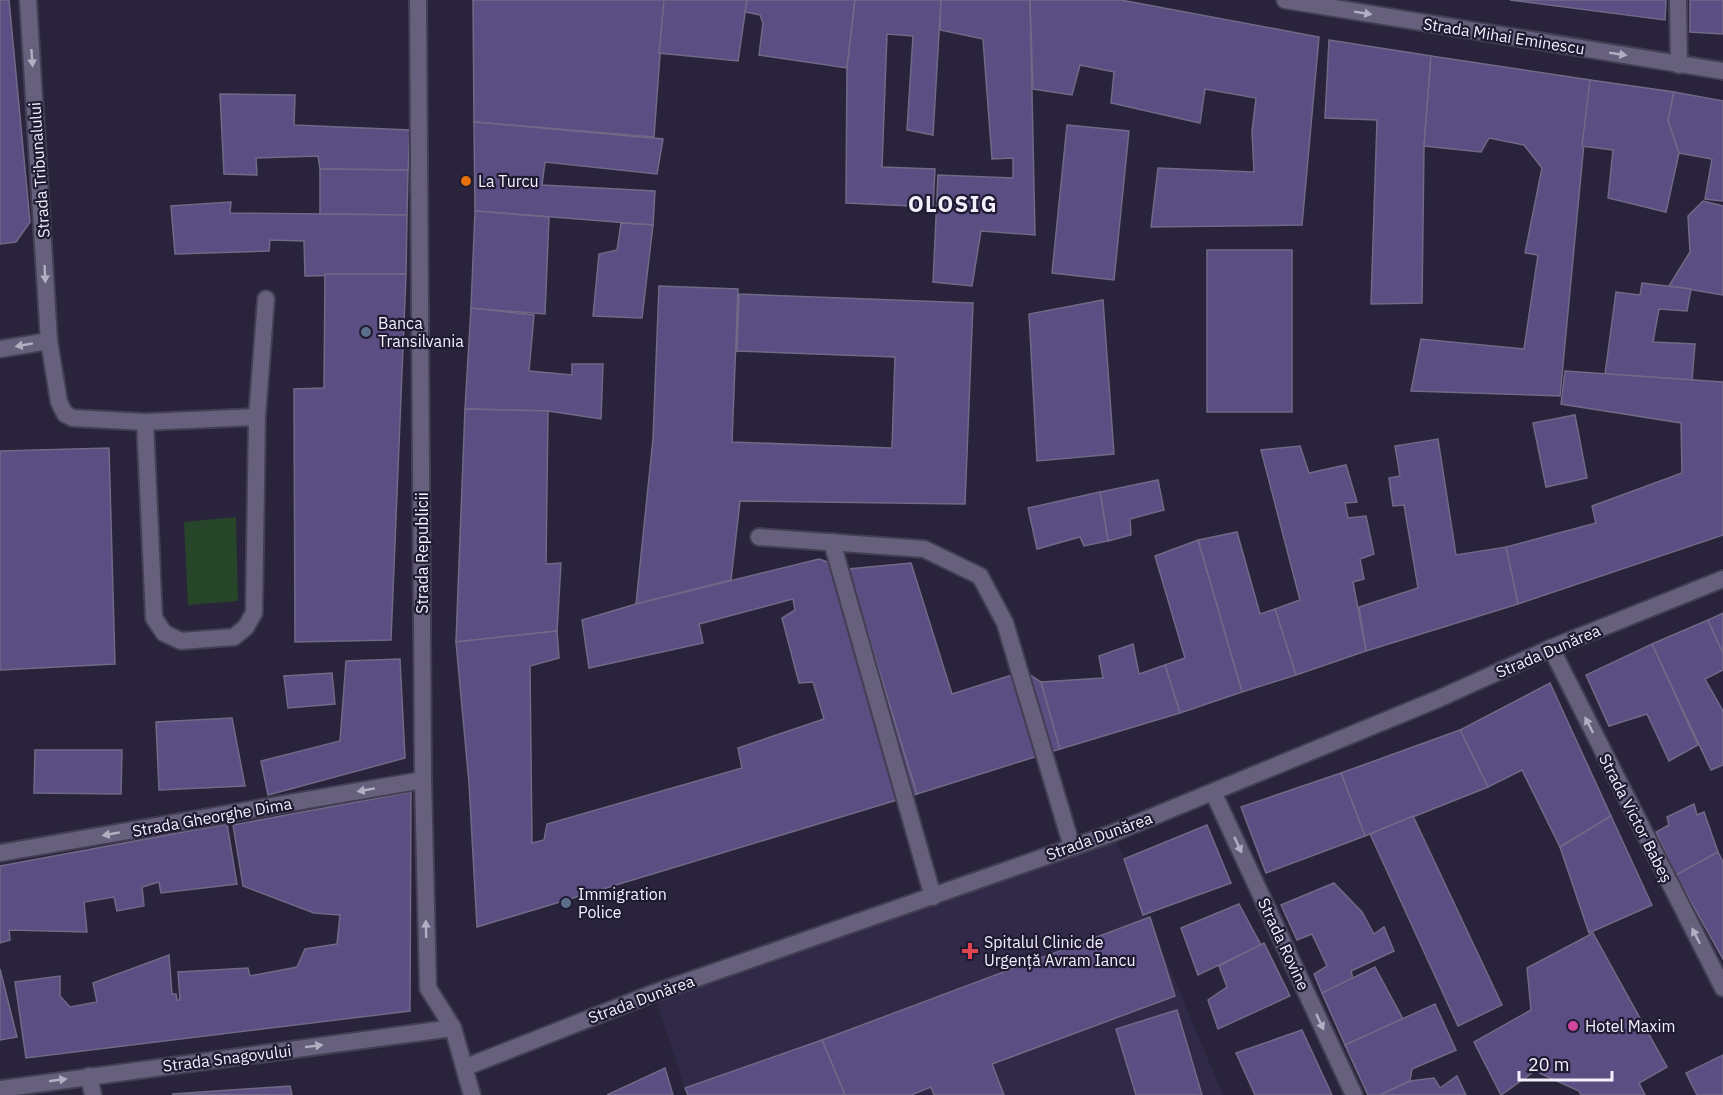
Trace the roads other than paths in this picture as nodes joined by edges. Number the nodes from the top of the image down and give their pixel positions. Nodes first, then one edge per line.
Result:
1 (28, 0) edge
2 (418, 0) edge
3 (1285, 0) edge
4 (1678, 0) edge
5 (1679, 64) junction
6 (1723, 71) edge
7 (266, 300) dead end
8 (49, 340) junction
9 (0, 349) edge
10 (257, 417) junction
11 (145, 422) junction
12 (759, 537) dead end
13 (832, 542) junction
14 (1723, 579) edge
15 (1551, 648) junction
16 (423, 780) junction
17 (1213, 792) junction
18 (1072, 847) junction
19 (0, 853) edge
20 (933, 897) junction
21 (1723, 988) edge
22 (453, 1028) junction
23 (466, 1067) junction
24 (89, 1076) junction
25 (0, 1089) edge
26 (93, 1095) edge
27 (472, 1095) edge
28 (1354, 1095) edge

1 -> 8 street, Strada Tribunalului
2 - 16 street, Strada Republicii
3 -> 5 street, Strada Mihai Eminescu
4 - 5 street
5 - 6 street, Strada Mihai Eminescu
7 - 10 street
8 -> 9 street
8 - 11 street, Strada Tribunalului
10 - 11 street
10 - 11 street
12 - 13 street
13 - 18 street
13 - 20 street
14 - 15 street, Strada Dunărea
15 - 17 street, Strada Dunărea
21 -> 15 street, Strada Victor Babeș
16 -> 19 street, Strada Gheorghe Dima
22 -> 16 street, Strada Republicii
17 - 18 street, Strada Dunărea
17 -> 28 street, Strada Rovine
18 - 20 street, Strada Dunărea
20 - 23 street, Strada Dunărea
22 - 23 street, Strada Republicii
24 -> 22 street, Strada Snagovului
23 - 27 street, Strada Republicii
25 -> 24 street, Strada Snagovului
24 - 26 street

